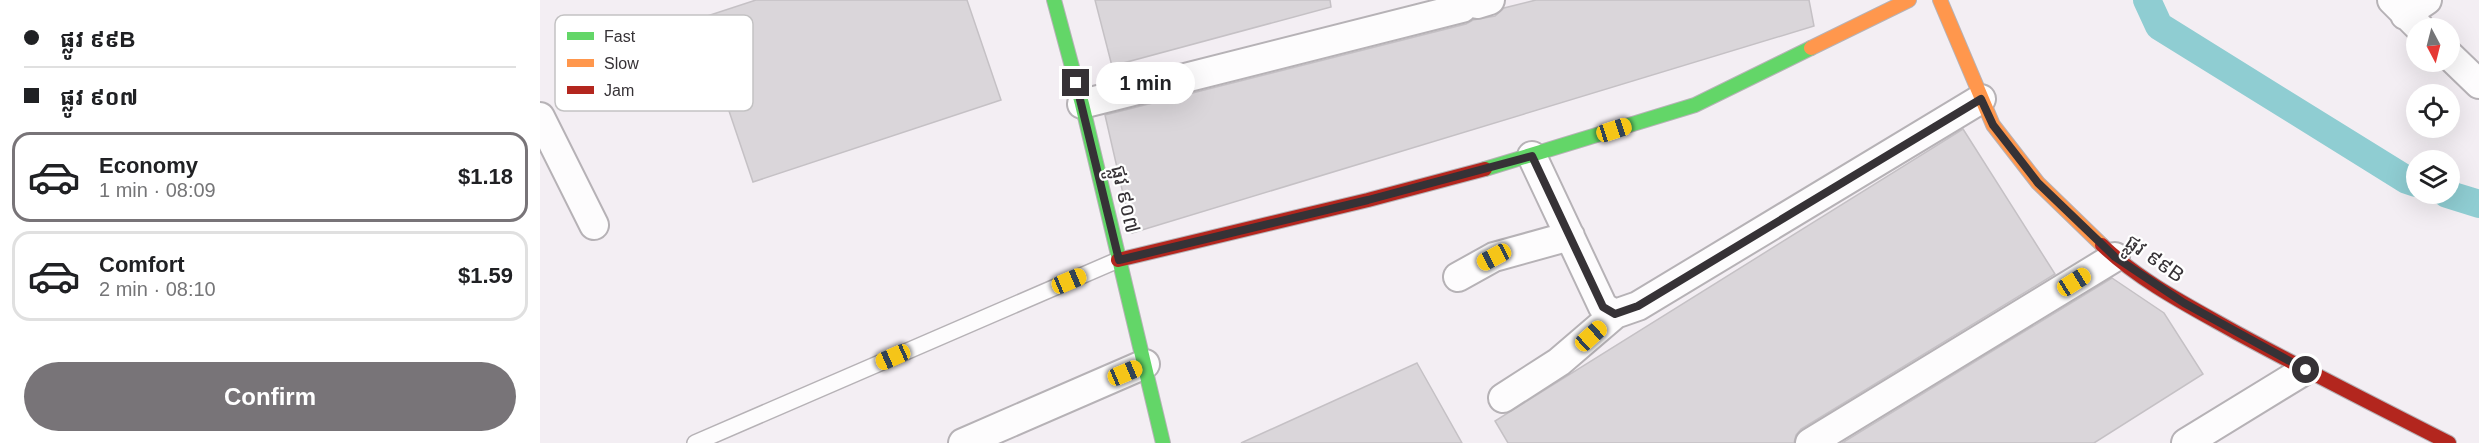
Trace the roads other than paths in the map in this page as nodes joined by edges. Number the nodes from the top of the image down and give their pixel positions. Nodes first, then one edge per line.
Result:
1 (1054, 0) edge
2 (1909, 0) edge
3 (1940, 0) edge
4 (1476, 1) edge
5 (2460, 66) edge
6 (2479, 84) edge
7 (1981, 99) junction
8 (1082, 104) junction
9 (540, 117) edge
10 (1532, 156) junction
11 (594, 225) dead end
12 (1570, 236) junction
13 (2115, 257) junction
14 (1119, 260) junction
15 (1458, 277) dead end
16 (1615, 314) junction
17 (1145, 364) junction
18 (2306, 370) junction
19 (1503, 398) dead end
20 (695, 443) edge
21 (963, 443) edge
22 (1163, 443) edge
23 (1810, 443) edge
24 (2186, 443) edge
25 (2449, 443) edge

1 - 8 street, ផ្លូវ ៩០៧
2 - 10 street
3 - 7 street, ផ្លូវ ៩៩B
4 - 8 street
5 - 6 street
7 - 13 street, ផ្លូវ ៩៩B
7 - 16 street
8 - 14 street, ផ្លូវ ៩០៧
9 - 11 street
10 - 12 street
10 - 14 street
12 - 15 street
12 - 16 street
13 - 18 street, ផ្លូវ ៩៩B
13 - 23 street
14 - 17 street, ផ្លូវ ៩០៧
14 - 20 lane
16 - 19 street
17 - 21 street
17 - 22 street, ផ្លូវ ៩០៧
18 - 24 street
18 - 25 street, ផ្លូវ ៩៩B

